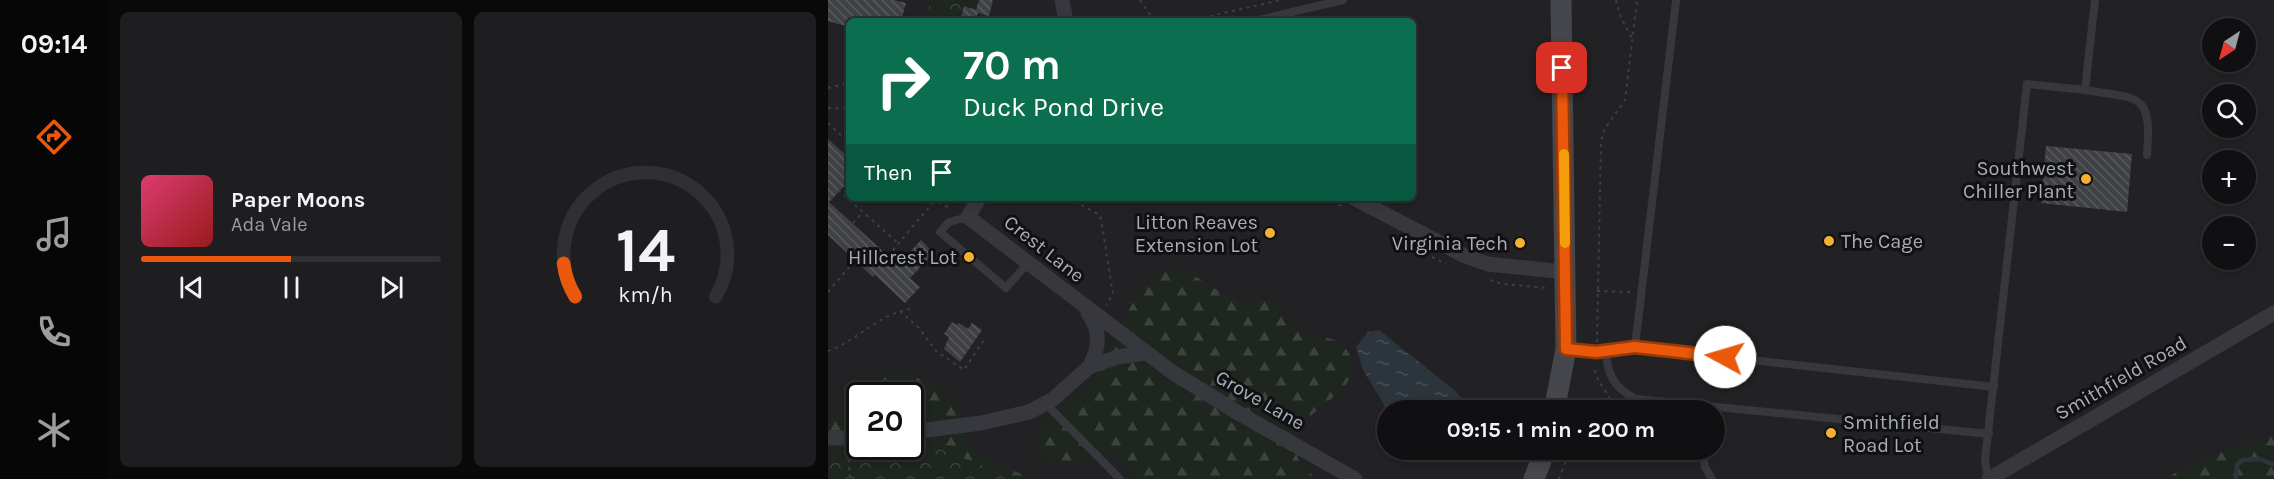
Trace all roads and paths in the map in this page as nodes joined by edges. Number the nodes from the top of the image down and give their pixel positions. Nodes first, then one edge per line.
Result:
1 (1062, 0) edge
2 (1140, 0) edge
3 (1281, 0) edge
4 (1343, 0) edge
5 (1561, 0) edge
6 (1616, 0) edge
7 (1637, 0) edge
8 (1676, 0) edge
9 (2096, 0) edge
10 (1065, 18) edge
11 (1152, 18) edge
12 (1202, 18) edge
13 (1267, 18) edge
14 (1633, 40) junction
15 (846, 84) edge
16 (828, 88) edge
17 (2085, 90) junction
18 (828, 108) edge
19 (846, 109) edge
20 (828, 123) edge
21 (846, 135) edge
22 (2147, 155) dead end
23 (838, 190) dead end
24 (846, 196) edge
25 (852, 201) edge
26 (931, 201) edge
27 (936, 201) edge
28 (978, 201) edge
29 (1074, 201) edge
30 (1360, 201) edge
31 (953, 209) dead end
32 (863, 212) junction
33 (968, 217) junction
34 (853, 224) dead end
35 (898, 243) junction
36 (888, 256) dead end
37 (855, 260) dead end
38 (1028, 263) junction
39 (1566, 272) junction
40 (1597, 291) junction
41 (828, 292) edge
42 (1623, 292) dead end
43 (1083, 306) junction
44 (910, 309) dead end
45 (900, 311) junction
46 (2274, 313) edge
47 (1098, 317) junction
48 (986, 337) dead end
49 (1597, 342) dead end
50 (1635, 347) junction
51 (1566, 349) junction
52 (828, 351) edge
53 (1606, 351) junction
54 (1145, 353) junction
55 (1089, 368) junction
56 (1595, 370) dead end
57 (1994, 387) junction
58 (1556, 400) edge
59 (1610, 400) edge
60 (1643, 400) edge
61 (1046, 404) junction
62 (1725, 411) edge
63 (924, 430) edge
64 (1989, 434) junction
65 (828, 438) edge
66 (846, 438) edge
67 (851, 460) edge
68 (1541, 460) edge
69 (1566, 460) edge
70 (1704, 460) edge
71 (850, 479) edge
72 (1120, 479) edge
73 (1355, 479) edge
74 (1534, 479) edge
75 (1559, 479) edge
76 (1712, 479) edge
77 (1988, 479) edge

1 - 10 street
2 - 11 path
3 - 12 path
4 - 13 lane
5 - 39 street
6 - 14 path
7 - 14 path
8 - 50 lane
9 - 17 lane
14 - 40 path
15 - 16 path
17 - 22 lane
17 - 57 lane
18 - 19 path
20 - 21 path
23 - 24 path
25 - 32 path
26 - 35 path
27 - 31 path
28 - 33 street
29 - 47 path
30 - 39 street
32 - 34 path
32 - 35 path
33 - 38 street, Crest Lane
33 - 38 lane
35 - 36 path
37 - 41 path
38 - 43 street, Crest Lane
39 - 51 street
40 - 42 path
40 - 49 path
43 - 47 street, Grove Lane
43 - 55 street
44 - 45 path
45 - 48 path
45 - 52 path
46 - 77 street, Smithfield Road
47 - 54 street, Grove Lane
50 - 53 lane
50 - 57 lane
51 - 53 lane
51 - 58 street
53 - 60 lane
54 - 55 street
54 - 73 street, Grove Lane
55 - 61 street
56 - 59 path
57 - 64 lane
61 - 63 street
61 - 72 lane
62 - 64 lane
64 - 77 lane
65 - 66 street
67 - 71 path
68 - 74 street
69 - 75 path
70 - 76 lane

